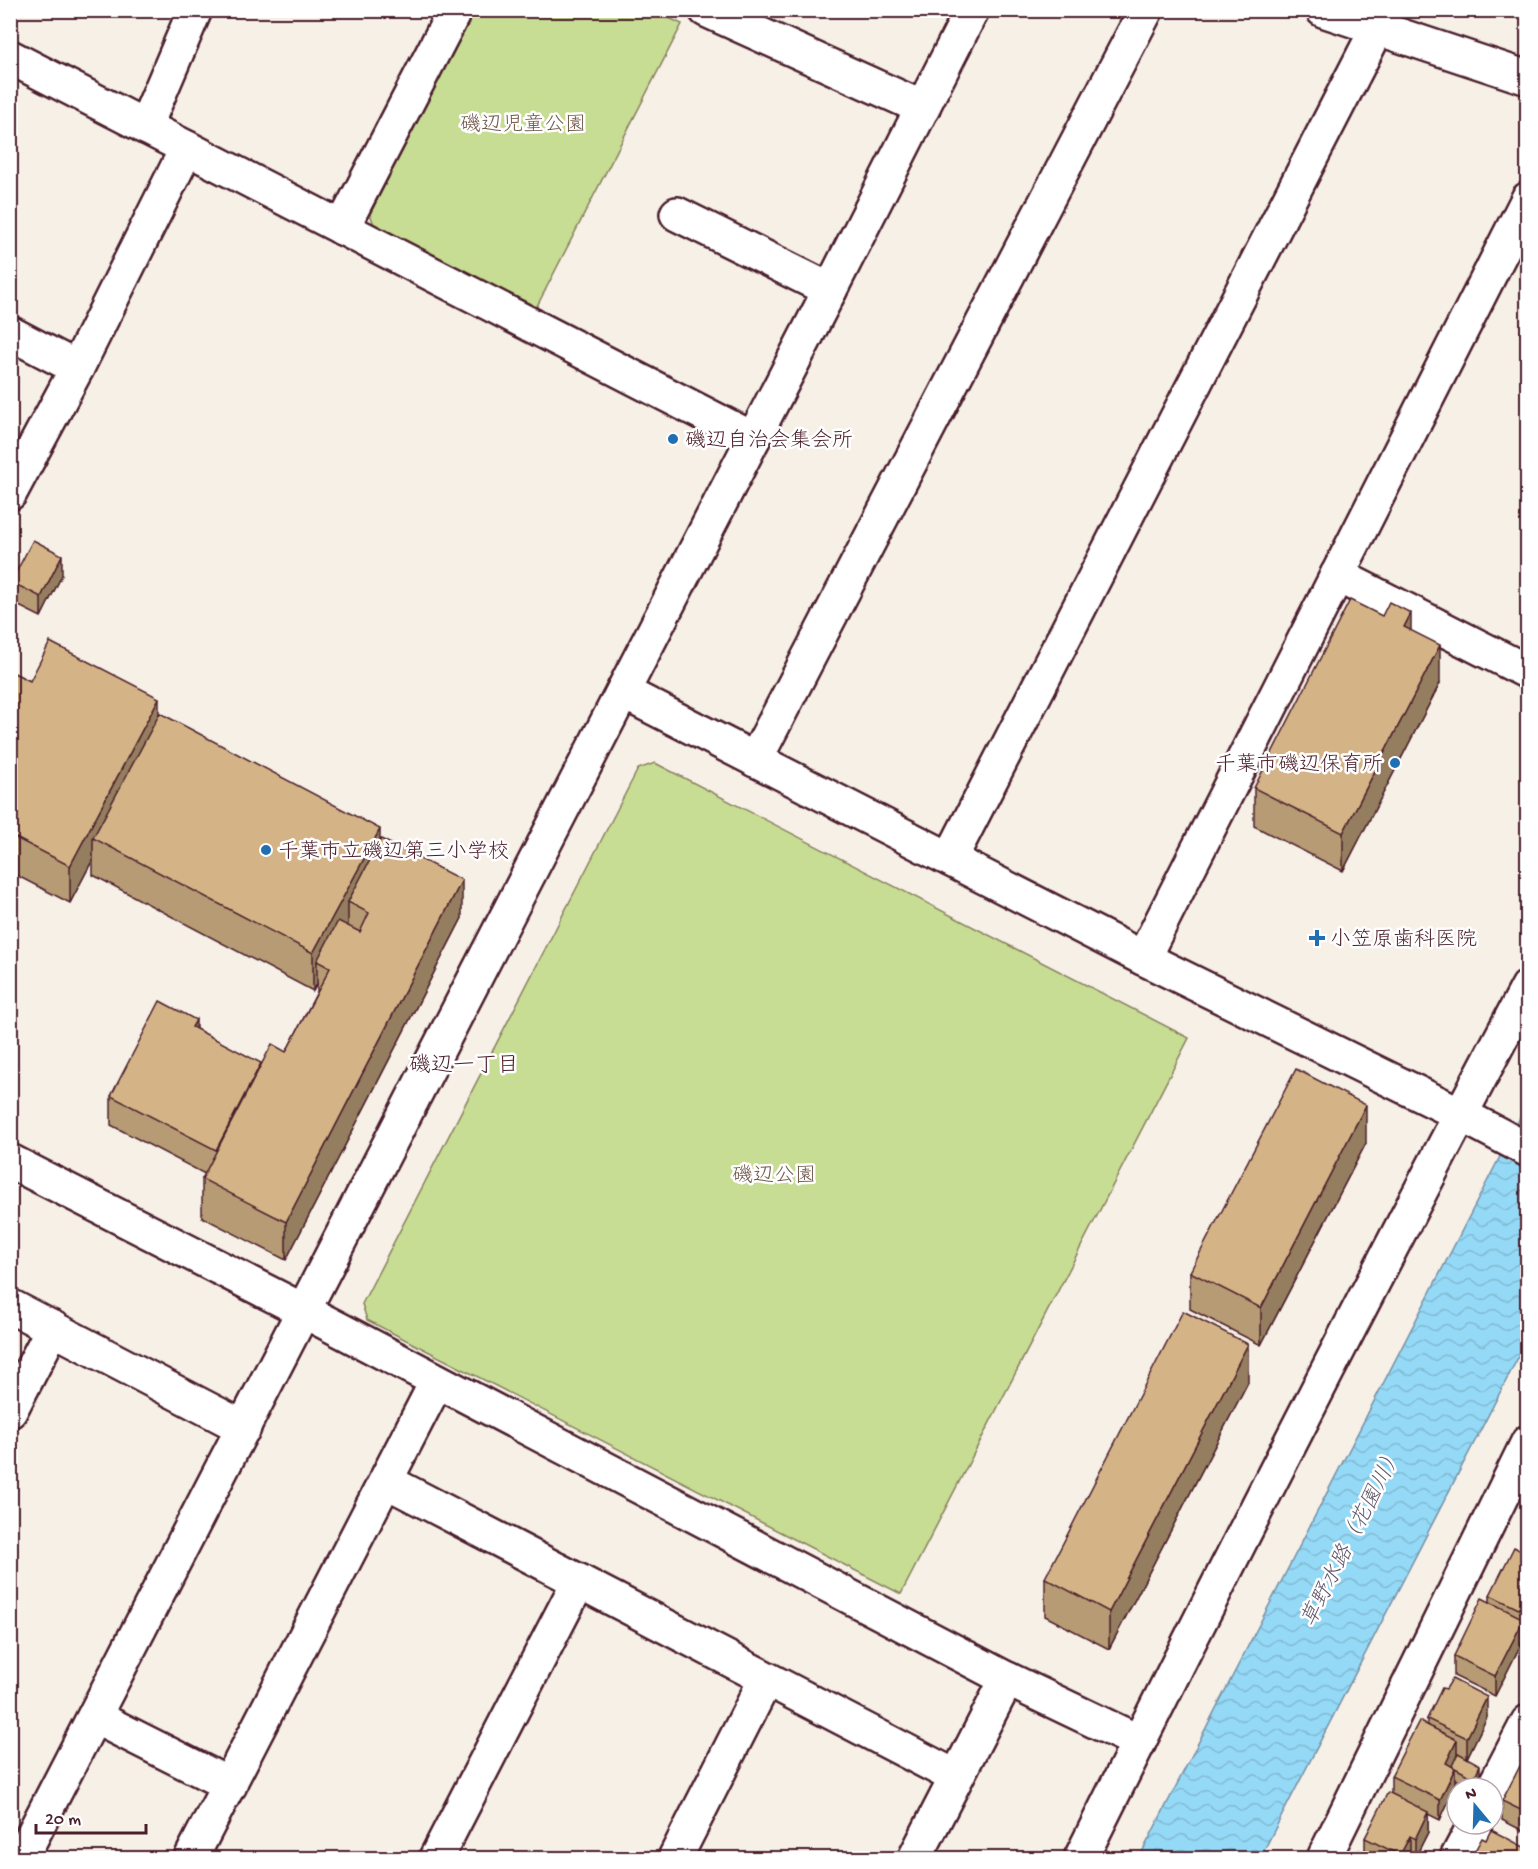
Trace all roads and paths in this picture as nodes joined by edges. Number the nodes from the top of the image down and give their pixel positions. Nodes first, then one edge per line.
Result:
1 (195, 10) edge
2 (455, 10) edge
3 (706, 10) edge
4 (972, 10) edge
5 (1146, 10) edge
6 (1323, 10) edge
7 (1377, 29) junction
8 (10, 57) edge
9 (1527, 78) edge
10 (923, 108) junction
11 (145, 127) junction
12 (187, 148) junction
13 (1527, 199) edge
14 (677, 213) dead end
15 (342, 228) junction
16 (830, 290) junction
17 (10, 333) edge
18 (77, 368) junction
19 (753, 439) junction
20 (10, 493) edge
21 (1337, 575) junction
22 (1527, 672) edge
23 (623, 692) junction
24 (755, 760) junction
25 (950, 859) junction
26 (1143, 958) junction
27 (1527, 987) edge
28 (1460, 1114) junction
29 (1527, 1150) edge
30 (10, 1161) edge
31 (10, 1306) edge
32 (304, 1311) junction
33 (53, 1328) junction
34 (437, 1381) junction
35 (10, 1411) edge
36 (244, 1428) junction
37 (1527, 1442) edge
38 (386, 1481) junction
39 (579, 1581) junction
40 (766, 1679) junction
41 (1007, 1679) junction
42 (95, 1717) junction
43 (1527, 1722) edge
44 (1138, 1742) junction
45 (1500, 1776) edge
46 (956, 1778) junction
47 (230, 1785) junction
48 (1469, 1836) edge
49 (21, 1858) edge
50 (191, 1858) edge
51 (436, 1858) edge
52 (675, 1858) edge
53 (915, 1858) edge
54 (1081, 1858) edge
55 (1324, 1858) edge
56 (1457, 1858) edge

1 - 11 street
2 - 15 street
3 - 10 street
4 - 10 street
5 - 24 street
6 - 7 street
7 - 9 street
7 - 25 street
8 - 11 street
10 - 16 street
11 - 12 street
12 - 15 street
12 - 18 street
13 - 21 street
14 - 16 street
15 - 19 street
16 - 19 street
17 - 18 street
18 - 20 street
19 - 23 street
21 - 22 street
21 - 26 street
23 - 24 street
23 - 32 street
24 - 25 street
25 - 26 street
26 - 28 street
27 - 28 street
28 - 29 street
28 - 44 street
30 - 32 street
31 - 33 street
32 - 34 street
32 - 36 street
33 - 35 street
33 - 36 street
34 - 38 street
34 - 41 street
36 - 42 street
37 - 55 street
38 - 39 street
38 - 47 street
39 - 40 street
39 - 51 street
40 - 46 street
40 - 52 street
41 - 44 street
41 - 46 street
42 - 47 street
42 - 49 street
43 - 45 street
44 - 54 street
46 - 53 street
47 - 50 street
48 - 56 street

